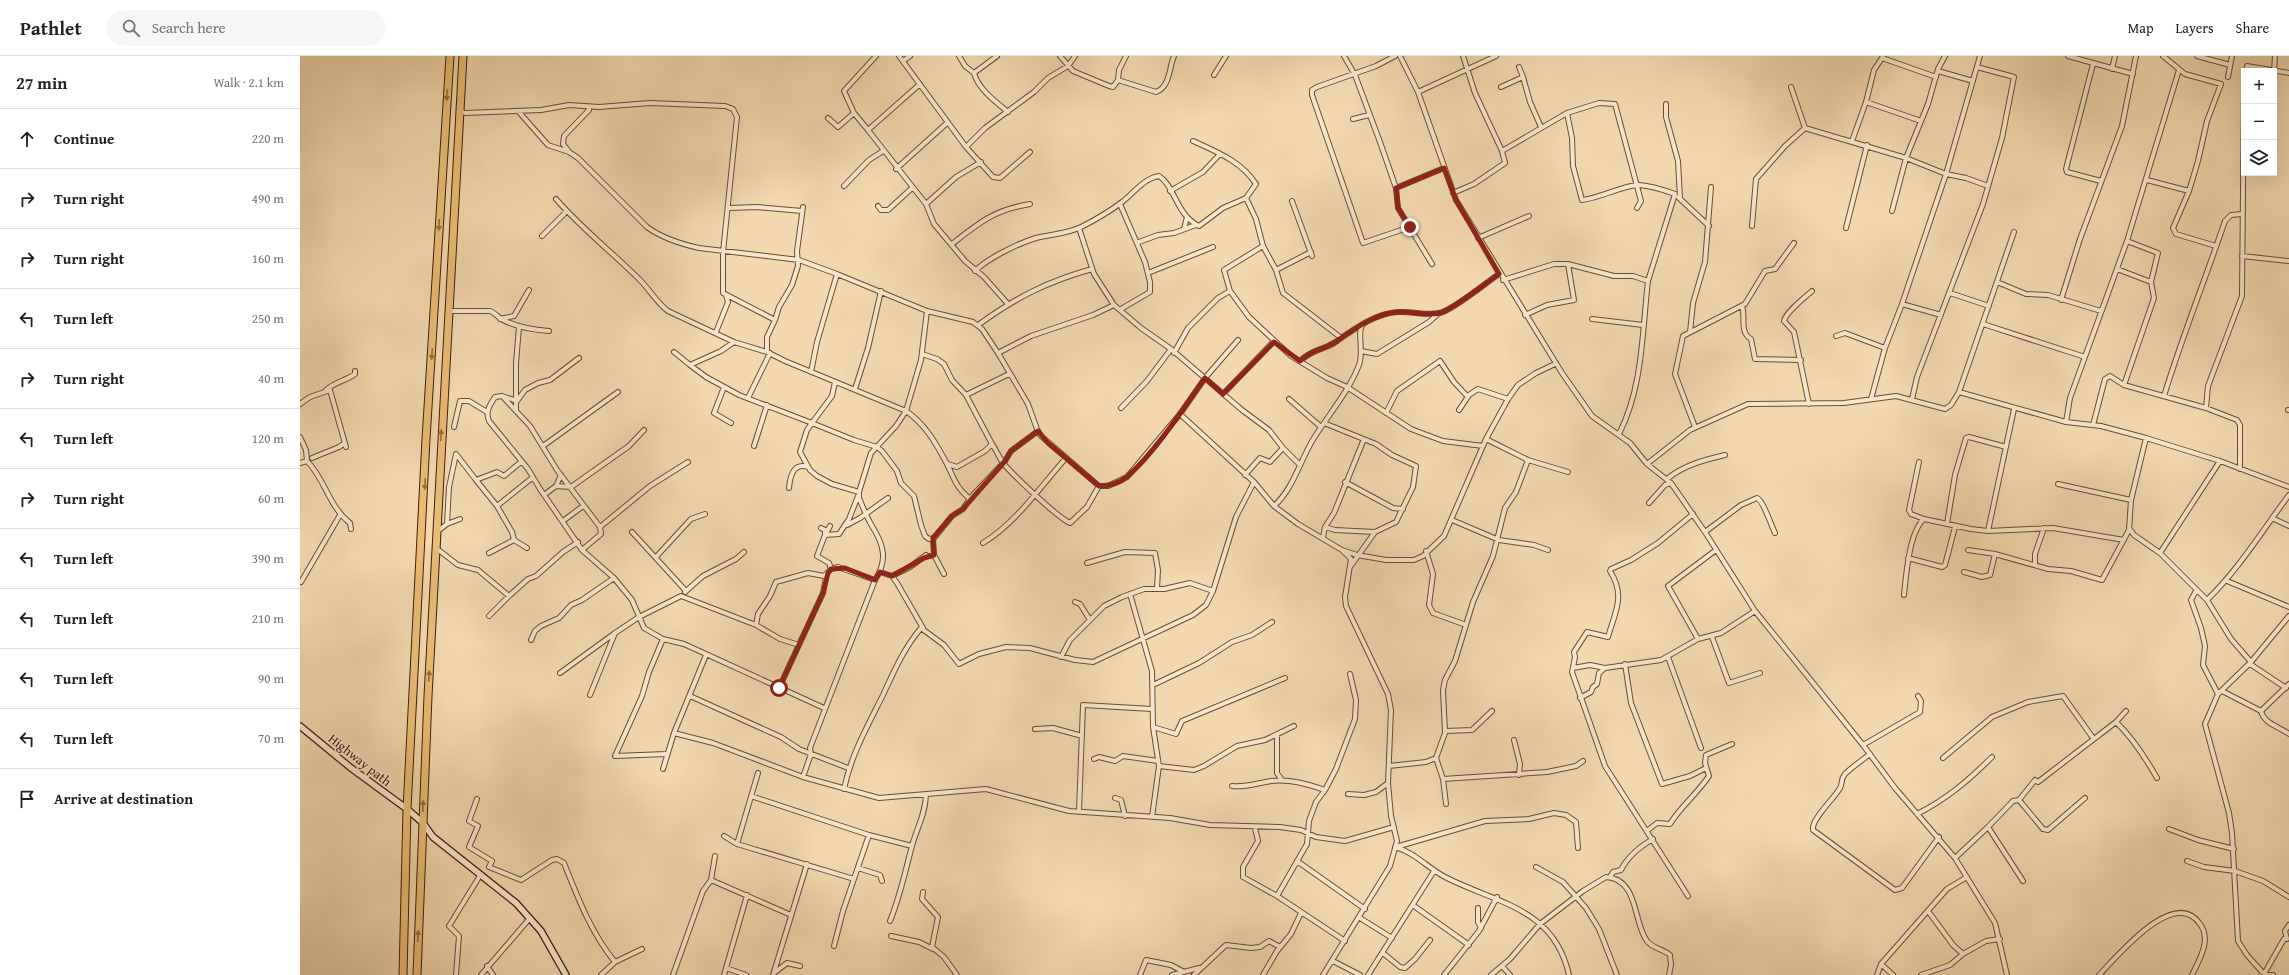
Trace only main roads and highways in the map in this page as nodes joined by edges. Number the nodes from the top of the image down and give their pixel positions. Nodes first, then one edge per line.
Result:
1 (450, 56) edge
2 (463, 56) edge
3 (403, 975) edge
4 (417, 975) edge

1 -> 3 highway
4 -> 2 highway

